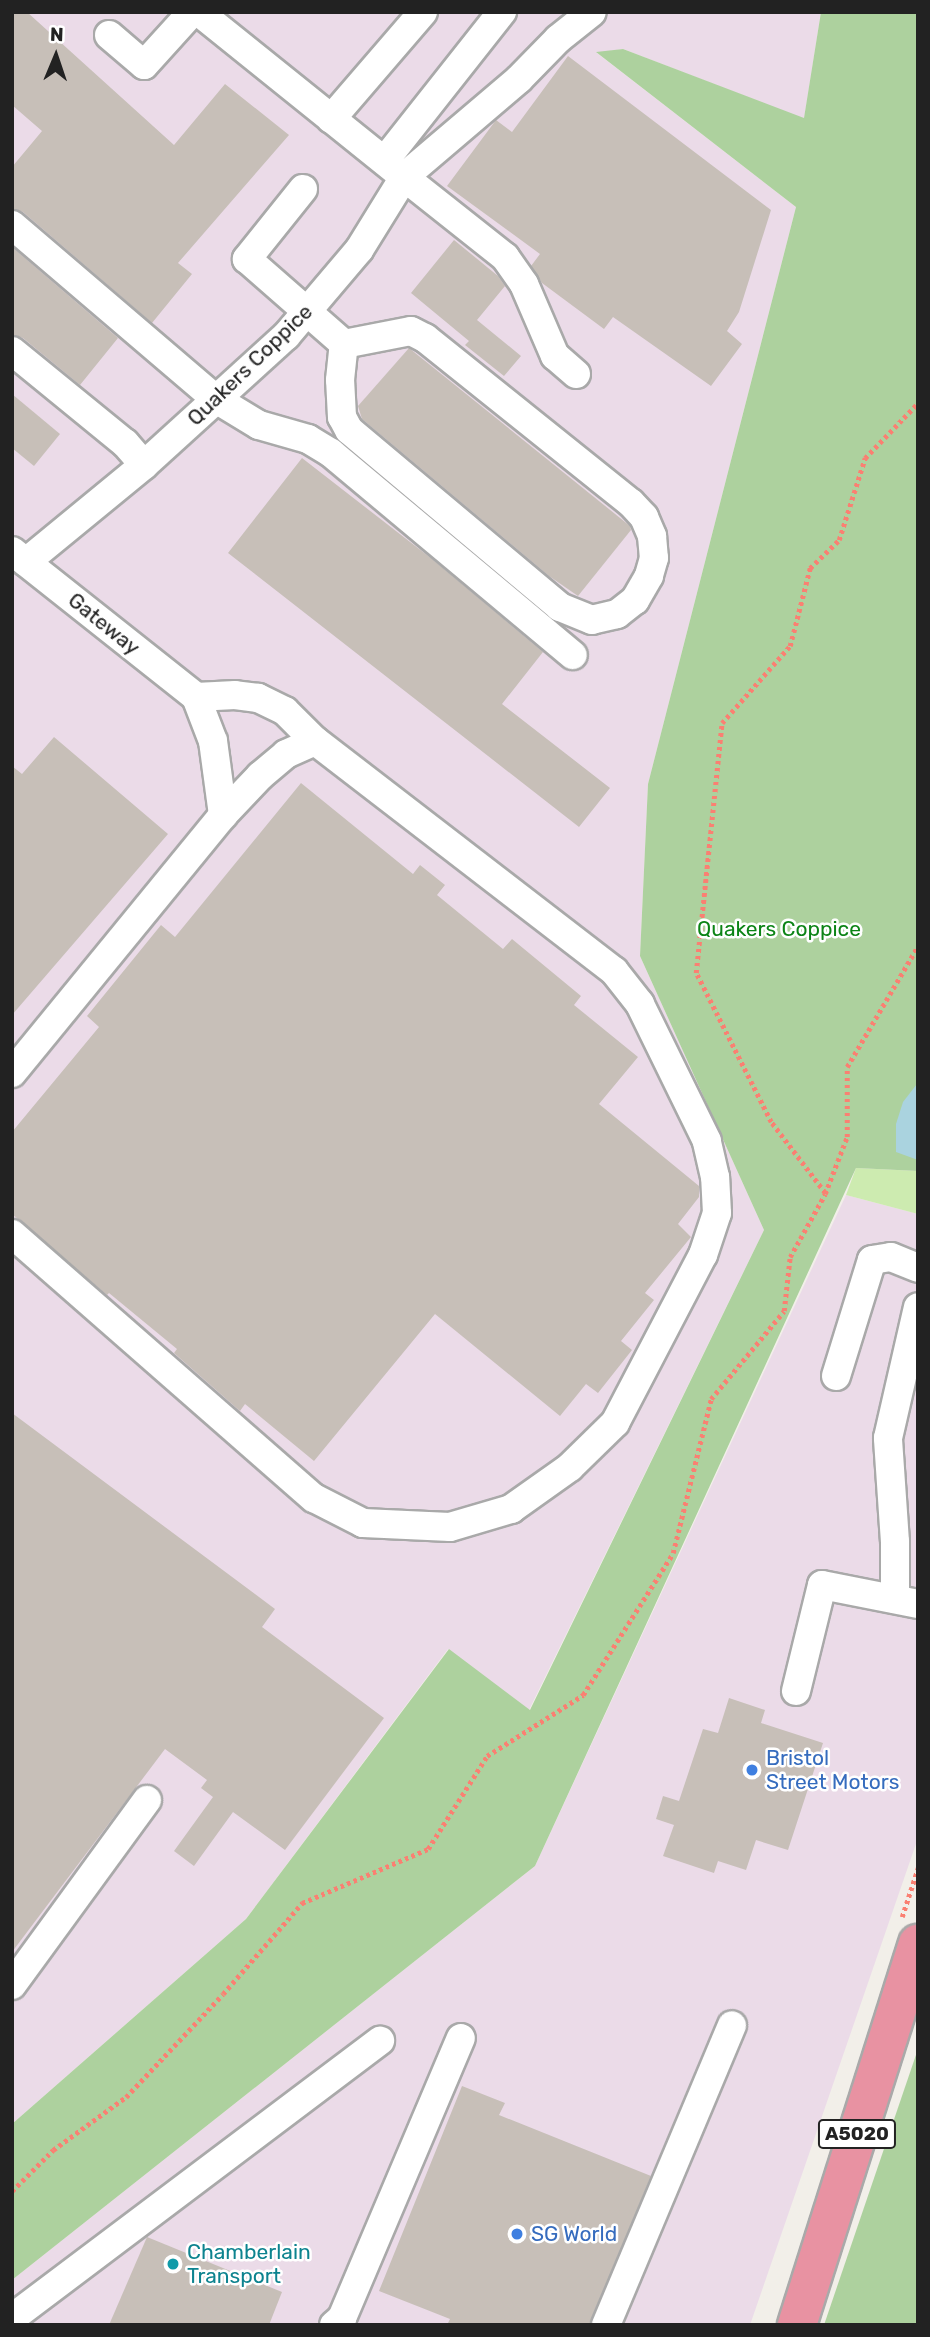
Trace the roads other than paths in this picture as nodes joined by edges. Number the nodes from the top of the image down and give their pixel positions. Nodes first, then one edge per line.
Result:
1 (192, 12) edge
2 (199, 12) edge
3 (423, 12) edge
4 (502, 12) edge
5 (592, 12) edge
6 (109, 35) dead end
7 (331, 119) junction
8 (395, 168) junction
9 (303, 189) dead end
10 (12, 225) edge
11 (309, 311) junction
12 (344, 344) junction
13 (12, 351) edge
14 (576, 374) dead end
15 (216, 399) junction
16 (144, 465) junction
17 (19, 556) edge
18 (573, 655) dead end
19 (196, 697) junction
20 (315, 741) junction
21 (223, 815) junction
22 (12, 1073) edge
23 (12, 1234) edge
24 (918, 1268) edge
25 (918, 1307) edge
26 (836, 1376) dead end
27 (906, 1602) edge
28 (796, 1691) dead end
29 (147, 1800) dead end
30 (918, 1944) edge
31 (12, 1985) edge
32 (732, 2025) dead end
33 (461, 2038) dead end
34 (380, 2041) dead end
35 (12, 2318) edge
36 (334, 2325) edge
37 (606, 2325) edge
38 (797, 2325) edge

1 - 6 street
2 - 7 street
3 - 7 street
4 - 8 street
5 - 8 street
7 - 8 street
8 - 11 street, Quakers Coppice
8 - 14 street
9 - 11 street
10 - 15 street
11 - 12 street
11 - 15 street, Quakers Coppice
12 - 12 street
13 - 16 street
15 - 16 street, Quakers Coppice
15 - 18 street
16 - 17 street, Quakers Coppice
17 - 19 street, Gateway
19 - 20 street
19 - 21 street
20 - 21 street
20 - 23 street
21 - 22 street
24 - 26 street
25 - 27 street
27 - 28 street
29 - 31 street
30 - 38 highway, A5020
32 - 37 street
33 - 36 street
34 - 35 street

